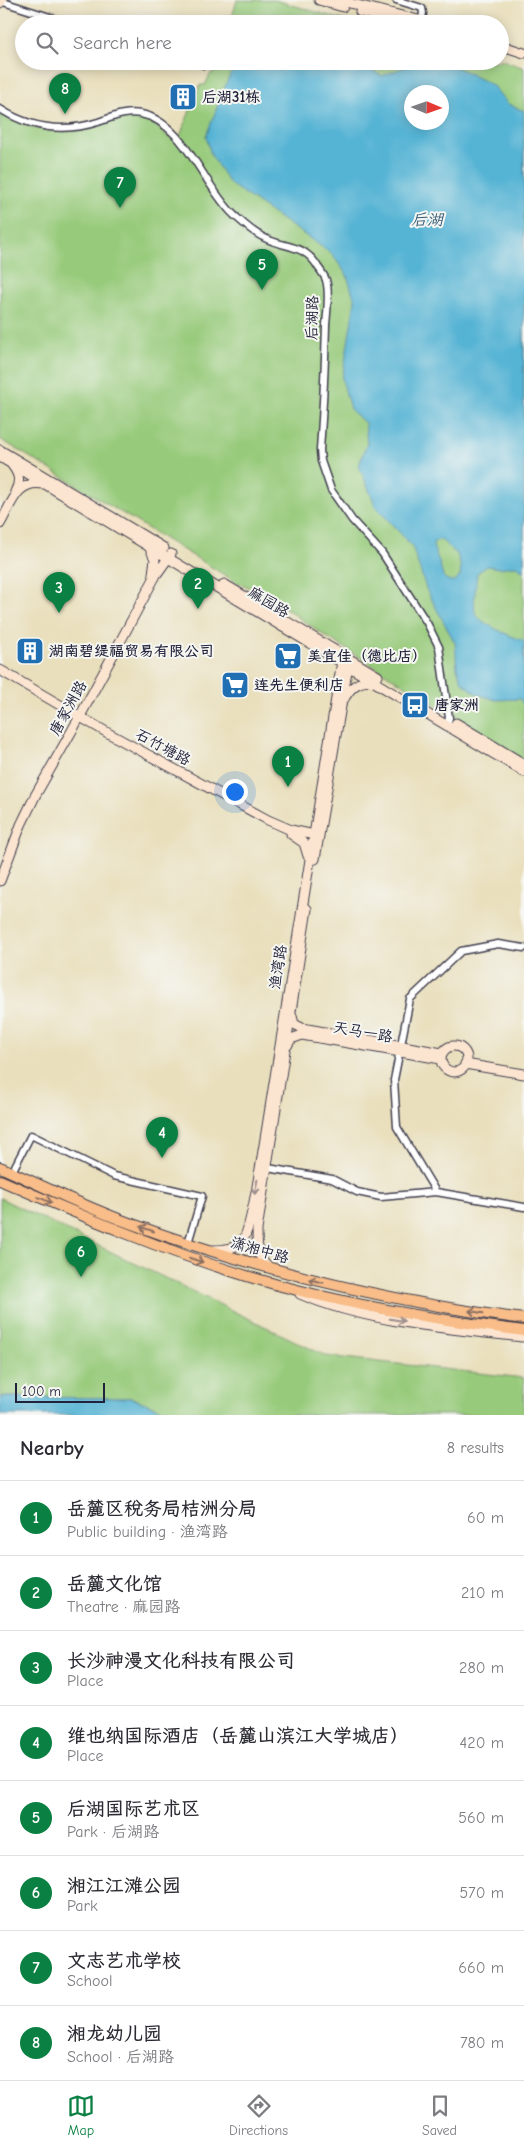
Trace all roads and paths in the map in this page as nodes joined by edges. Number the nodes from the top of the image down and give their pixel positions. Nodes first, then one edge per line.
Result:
1 (319, 0) edge
2 (337, 0) edge
3 (396, 0) edge
4 (1, 1) edge
5 (44, 15) edge
6 (374, 15) edge
7 (394, 15) edge
8 (423, 15) edge
9 (509, 43) edge
10 (509, 48) edge
11 (524, 48) edge
12 (524, 53) edge
13 (1, 112) edge
14 (0, 450) edge
15 (4, 459) edge
16 (46, 485) junction
17 (0, 516) edge
18 (0, 524) edge
19 (149, 546) junction
20 (168, 554) junction
21 (185, 568) junction
22 (154, 574) junction
23 (323, 651) junction
24 (345, 660) junction
25 (0, 670) edge
26 (0, 674) edge
27 (378, 683) junction
28 (336, 697) junction
29 (85, 703) junction
30 (340, 710) junction
31 (65, 711) junction
32 (78, 717) junction
33 (448, 721) junction
34 (90, 724) junction
35 (71, 729) junction
36 (524, 764) edge
37 (524, 772) edge
38 (317, 811) junction
39 (291, 832) junction
40 (315, 838) junction
41 (308, 862) junction
42 (1, 868) edge
43 (0, 880) edge
44 (524, 948) edge
45 (291, 1012) junction
46 (286, 1049) junction
47 (400, 1049) junction
48 (442, 1056) junction
49 (466, 1061) junction
50 (524, 1069) edge
51 (524, 1074) edge
52 (0, 1167) edge
53 (268, 1168) junction
54 (12, 1172) junction
55 (0, 1180) edge
56 (436, 1192) junction
57 (524, 1207) edge
58 (188, 1243) junction
59 (203, 1248) junction
60 (277, 1271) junction
61 (524, 1319) edge
62 (523, 1334) edge

1 - 6 main road
2 - 7 main road
3 - 8 street
4 - 5 street
9 - 11 main road
10 - 12 main road
13 - 33 street, 后湖路
14 - 20 main road, 麻园路
15 - 16 main road, 麻园路
15 - 17 main road
16 - 18 main road
16 - 19 main road, 麻园路
19 - 20 main road, 麻园路
19 - 22 main road
20 - 21 main road, 麻园路
20 - 22 main road, 唐家洲路
20 - 24 main road, 麻园路
21 - 22 main road
21 - 23 main road, 麻园路
22 - 29 main road, 唐家洲路
23 - 24 main road, 麻园路
23 - 28 main road
24 - 27 main road, 麻园路
24 - 28 main road, 渔湾路
24 - 30 main road, 渔湾路
24 - 33 main road, 麻园路
25 - 31 main road, 石竹塘路
26 - 31 main road, 石竹塘路
27 - 30 main road
27 - 33 main road, 麻园路
28 - 38 main road, 渔湾路
29 - 31 main road
29 - 32 main road, 唐家洲路
29 - 34 main road
30 - 40 main road, 渔湾路
31 - 32 main road, 石竹塘路
31 - 35 main road
32 - 34 main road, 石竹塘路
32 - 35 main road, 唐家洲路
33 - 36 main road, 麻园路
33 - 37 main road, 麻园路
34 - 35 main road
34 - 39 main road, 石竹塘路
35 - 42 main road, 唐家洲路
35 - 43 main road, 唐家洲路
38 - 39 main road
38 - 40 main road, 渔湾路
39 - 40 main road, 石竹塘路
39 - 41 main road
40 - 41 main road, 渔湾路
40 - 45 main road, 渔湾路
41 -> 59 main road, 渔湾路
44 - 47 street
45 - 46 main road, 渔湾路
45 - 47 main road, 天马一路
46 - 47 main road, 天马一路
46 - 53 main road, 渔湾路
47 - 48 main road, 天马一路
47 - 56 street
48 - 49 main road, 天马一路
48 - 49 main road, 天马一路
49 - 50 main road, 天马一路
49 - 51 main road, 天马一路
52 - 54 main road, 潇湘中路
53 - 56 street
53 - 60 main road, 渔湾路
58 -> 54 main road, 潇湘中路
54 - 58 street
55 -> 62 main road, 潇湘中路
56 - 57 street
58 - 59 main road, 潇湘中路
59 - 60 main road, 潇湘中路
61 -> 60 main road, 潇湘中路

